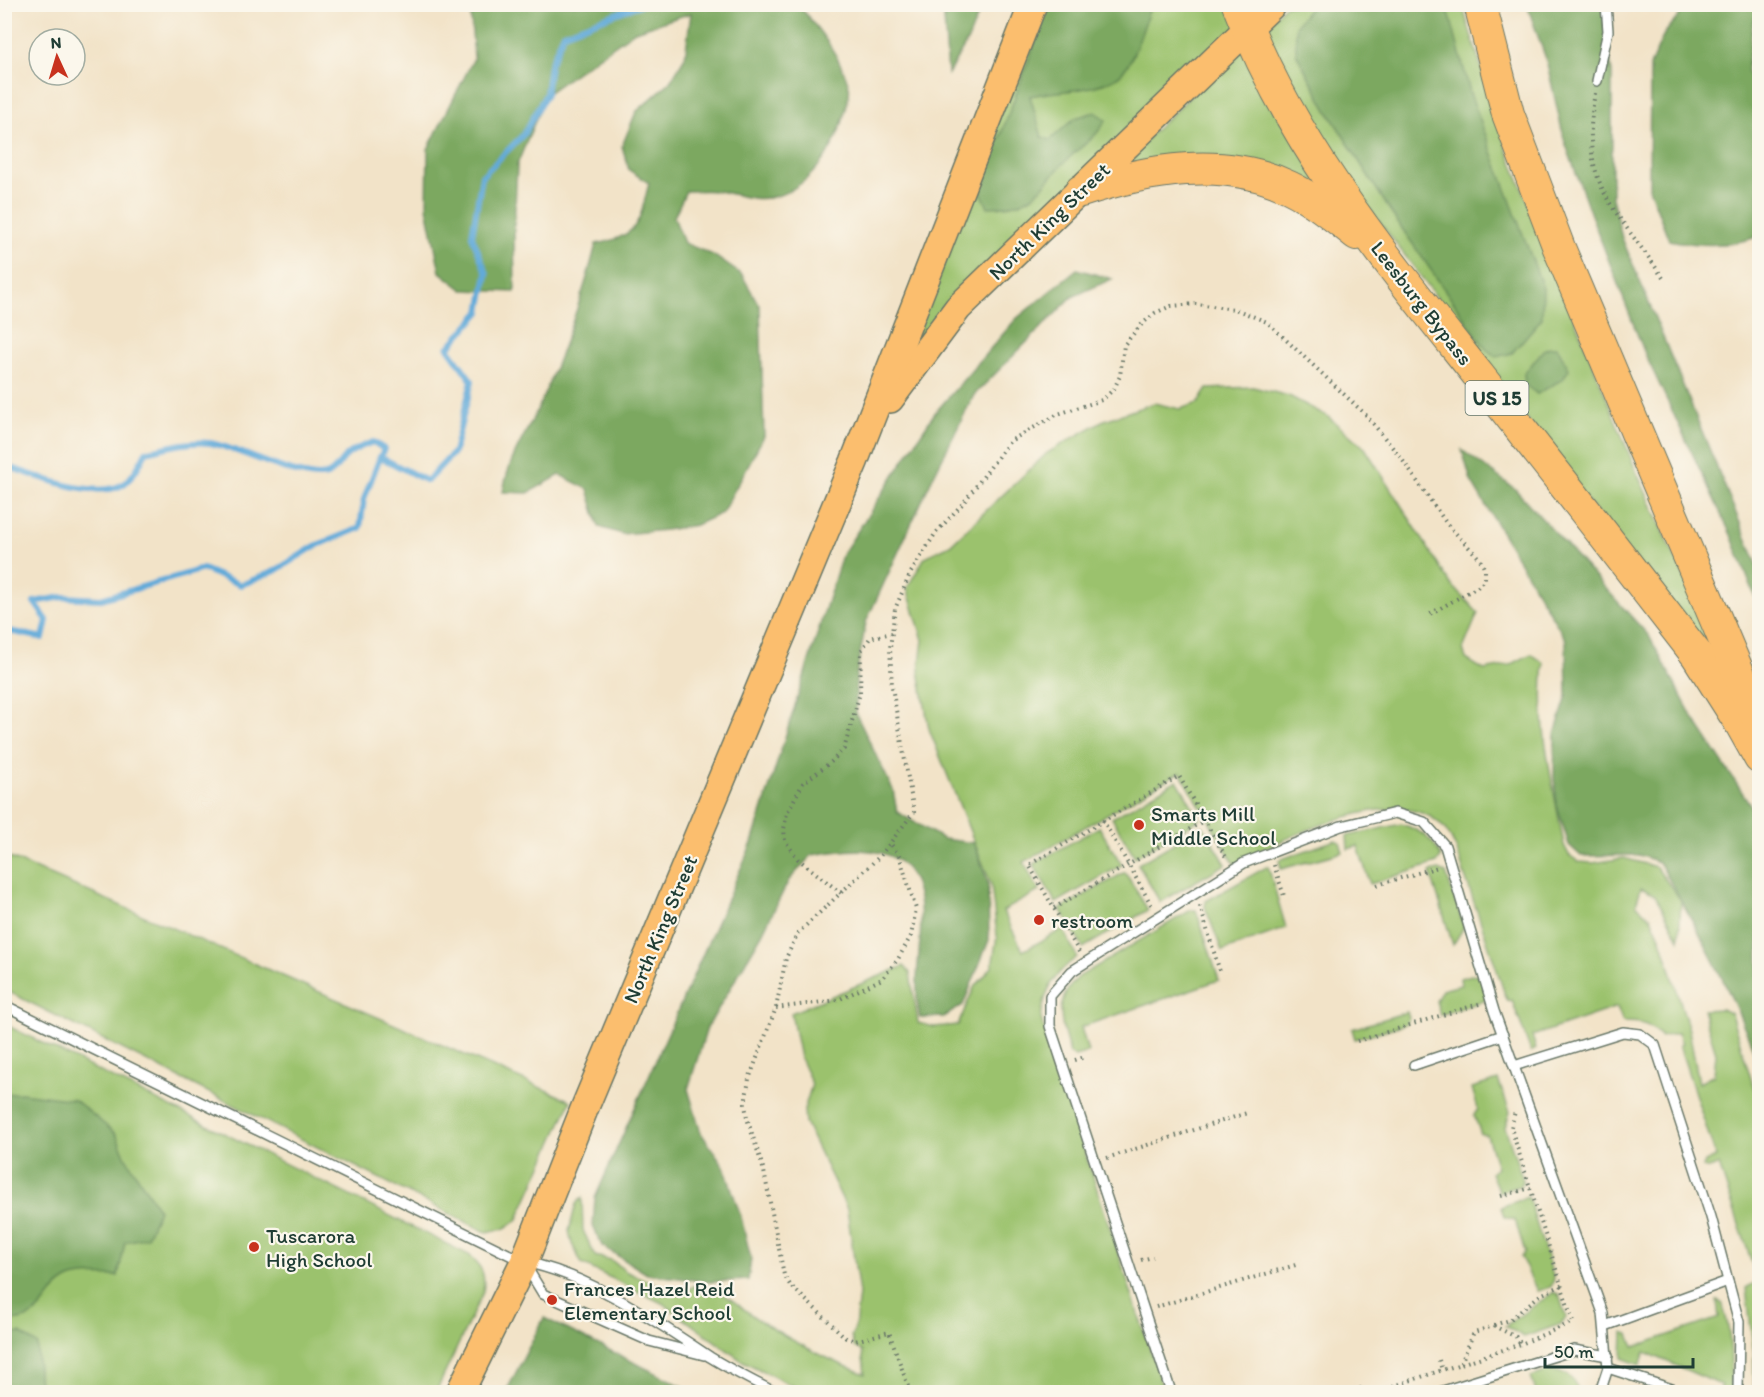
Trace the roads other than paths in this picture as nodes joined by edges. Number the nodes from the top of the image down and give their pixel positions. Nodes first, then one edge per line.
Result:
1 (1033, 4) edge
2 (1273, 4) edge
3 (1480, 4) edge
4 (1606, 4) edge
5 (1243, 17) edge
6 (1597, 81) road end
7 (1081, 190) junction
8 (1382, 253) junction
9 (854, 462) junction
10 (1760, 724) edge
11 (1760, 758) edge
12 (4, 1005) edge
13 (1503, 1035) junction
14 (1414, 1065) dead end
15 (1514, 1066) junction
16 (524, 1262) junction
17 (1728, 1281) junction
18 (1605, 1326) junction
19 (1608, 1356) junction
20 (712, 1358) junction
21 (1608, 1368) junction
22 (460, 1392) edge
23 (774, 1392) edge
24 (1171, 1392) edge
25 (1440, 1392) edge
26 (1600, 1392) edge
27 (1681, 1392) edge
28 (1738, 1392) edge

1 - 9 main road, North King Street
2 - 5 main road, North King Street
3 - 10 highway
4 - 6 lane
5 - 7 main road, North King Street
5 - 8 highway, Leesburg Bypass / US 15
7 - 8 highway
7 - 9 main road, North King Street
8 - 11 highway, Leesburg Bypass / US 15
9 - 16 main road, North King Street
12 - 16 lane
13 - 14 lane
13 - 15 lane
13 - 24 lane
15 - 17 lane
15 - 18 lane
16 - 20 lane
16 - 20 lane
16 - 22 main road, North King Street
17 - 18 lane
17 - 28 lane
18 - 19 lane
19 - 21 lane
19 - 25 lane
20 - 23 lane
21 - 26 lane
21 - 27 lane

